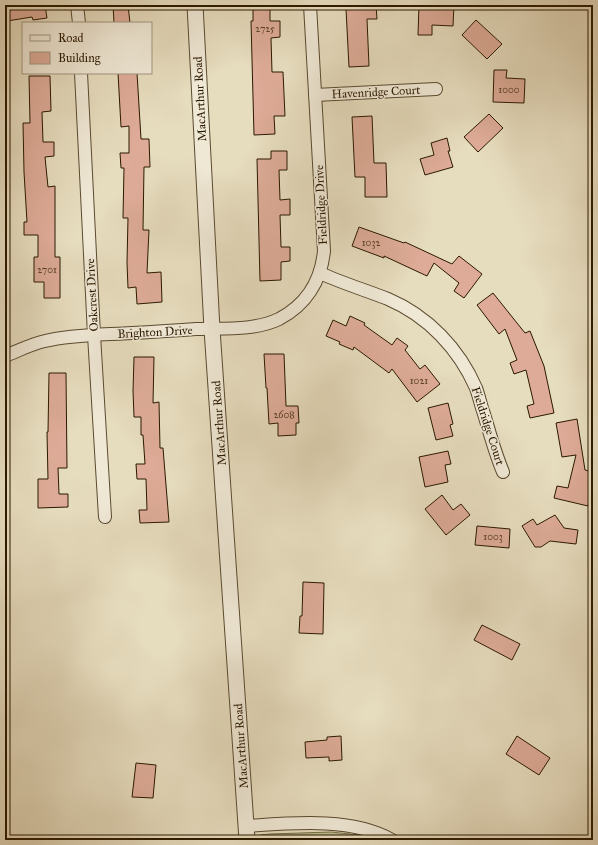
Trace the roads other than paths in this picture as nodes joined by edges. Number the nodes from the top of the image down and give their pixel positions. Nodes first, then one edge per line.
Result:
1 (77, 5) edge
2 (195, 5) edge
3 (310, 5) edge
4 (79, 22) edge
5 (81, 74) edge
6 (436, 89) dead end
7 (315, 95) junction
8 (320, 273) junction
9 (212, 329) junction
10 (94, 335) junction
11 (5, 356) edge
12 (503, 472) dead end
13 (105, 517) dead end
14 (247, 833) edge
15 (392, 840) edge

1 - 4 street
2 - 9 street, MacArthur Road
3 - 7 street, Fieldridge Drive
5 - 10 street, Oakcrest Drive
6 - 7 street, Havenridge Court
7 - 8 street, Fieldridge Drive
8 - 9 street, Fieldridge Drive
8 - 12 street, Fieldridge Court
9 - 10 street, Brighton Drive
9 - 14 street, MacArthur Road
10 - 11 street, Brighton Drive
10 - 13 street, Oakcrest Drive
14 - 15 street

